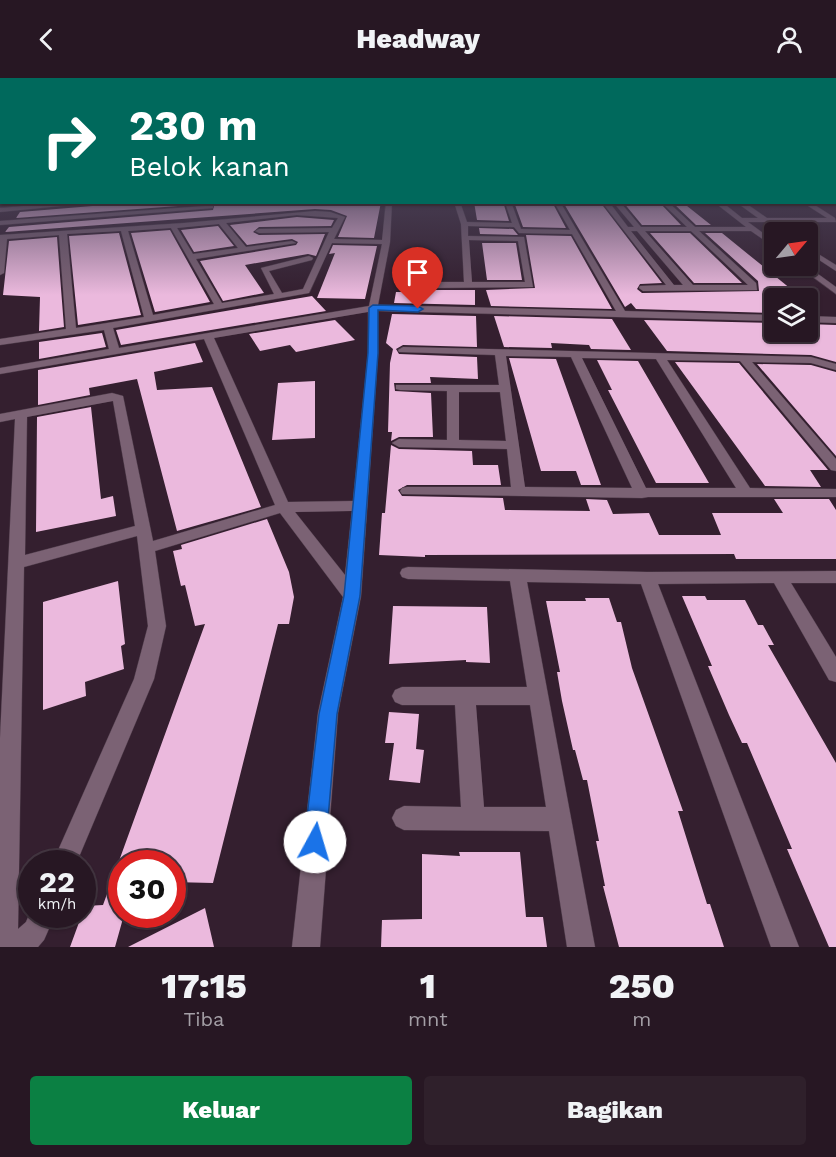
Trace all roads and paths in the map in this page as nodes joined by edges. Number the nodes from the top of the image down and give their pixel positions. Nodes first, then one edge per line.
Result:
1 (116, 215) edge
2 (388, 215) edge
3 (461, 215) edge
4 (513, 215) edge
5 (564, 215) edge
6 (614, 215) edge
7 (627, 215) edge
8 (677, 215) edge
9 (734, 215) edge
10 (756, 215) edge
11 (835, 218) edge
12 (741, 220) junction
13 (764, 220) junction
14 (221, 222) junction
15 (767, 222) edge
16 (0, 223) edge
17 (464, 224) junction
18 (173, 226) junction
19 (624, 229) junction
20 (639, 229) junction
21 (692, 229) junction
22 (752, 229) junction
23 (124, 230) junction
24 (280, 230) junction
25 (334, 230) junction
26 (259, 231) dead end
27 (519, 232) junction
28 (574, 232) junction
29 (63, 234) junction
30 (2, 237) edge
31 (465, 238) junction
32 (764, 238) edge
33 (329, 241) junction
34 (386, 242) junction
35 (292, 243) junction
36 (243, 249) junction
37 (818, 256) edge
38 (191, 257) junction
39 (309, 258) junction
40 (321, 259) junction
41 (836, 268) edge
42 (0, 273) edge
43 (816, 276) edge
44 (431, 285) dead end
45 (468, 285) junction
46 (643, 288) dead end
47 (672, 288) junction
48 (692, 289) junction
49 (836, 291) edge
50 (280, 297) junction
51 (220, 307) junction
52 (373, 308) junction
53 (622, 314) junction
54 (149, 318) junction
55 (764, 318) edge
56 (818, 319) edge
57 (836, 320) edge
58 (108, 326) junction
59 (71, 331) junction
60 (208, 336) junction
61 (0, 342) edge
62 (403, 350) dead end
63 (116, 351) junction
64 (500, 351) junction
65 (574, 353) junction
66 (659, 356) junction
67 (743, 358) junction
68 (836, 367) edge
69 (0, 371) edge
70 (400, 387) dead end
71 (453, 388) junction
72 (506, 389) junction
73 (21, 414) junction
74 (0, 418) edge
75 (399, 443) dead end
76 (453, 444) junction
77 (514, 446) junction
78 (836, 467) edge
79 (407, 491) dead end
80 (519, 492) junction
81 (746, 493) junction
82 (836, 493) edge
83 (642, 494) junction
84 (360, 506) junction
85 (283, 507) junction
86 (145, 539) junction
87 (17, 563) junction
88 (408, 573) dead end
89 (518, 576) junction
90 (779, 577) junction
91 (836, 577) edge
92 (647, 578) junction
93 (352, 596) junction
94 (836, 674) edge
95 (402, 696) dead end
96 (465, 696) junction
97 (538, 696) junction
98 (404, 818) dead end
99 (473, 819) junction
100 (559, 819) junction
101 (70, 850) edge
102 (36, 928) edge
103 (4, 947) edge
104 (19, 947) edge
105 (306, 947) edge
106 (581, 947) edge
107 (785, 947) edge

1 - 16 street
2 - 34 street
3 - 17 street
4 - 27 street
5 - 28 street
6 - 19 street
7 - 20 street
8 - 21 street
9 - 12 street
10 - 13 street
11 - 13 street
12 - 13 street
12 - 22 street
13 - 15 street
14 - 18 street
14 - 25 street
14 - 36 street
17 - 27 street
17 - 31 street
18 - 23 street
18 - 38 street
19 - 20 street
19 - 47 street
20 - 21 street
20 - 48 street
21 - 22 street
21 - 48 street
22 - 32 street
23 - 29 street
23 - 54 street
24 - 25 street
24 - 26 street
24 - 35 street
25 - 33 street
27 - 28 street
27 - 31 street
27 - 45 street
28 - 53 street
29 - 30 street
29 - 59 street
30 - 42 street
31 - 45 street
33 - 34 street
33 - 40 street
34 - 52 street
35 - 36 street
35 - 39 street
36 - 38 street
37 - 41 street
38 - 51 street
39 - 40 street
39 - 50 street
40 - 50 street
43 - 49 street
44 - 45 street
46 - 47 street
47 - 48 street
50 - 51 street
51 - 54 street
52 - 53 street
52 - 60 street
52 - 84 street
53 - 55 street
54 - 58 street
56 - 57 street
58 - 59 street
58 - 63 street
59 - 61 street
60 - 63 street
60 - 85 street
62 - 64 street
63 - 69 street
64 - 65 street
64 - 72 street
65 - 66 street
65 - 83 street
66 - 67 street
66 - 81 street
67 - 68 street
67 - 78 street
70 - 71 street
71 - 72 street
71 - 76 street
72 - 77 street
73 - 74 street
73 - 86 street
73 - 87 street
75 - 76 street
76 - 77 street
77 - 80 street
79 - 80 street
80 - 83 street
81 - 82 street
81 - 83 street
84 - 85 street
84 - 93 street
85 - 86 street
85 - 93 street
86 - 87 street
86 - 101 street
87 - 103 street
88 - 89 street
89 - 92 street
89 - 97 street
90 - 91 street
90 - 92 street
90 - 94 street
92 - 107 street
93 - 105 street
95 - 96 street
96 - 97 street
96 - 99 street
97 - 100 street
98 - 99 street
99 - 100 street
100 - 106 street
102 - 104 street

